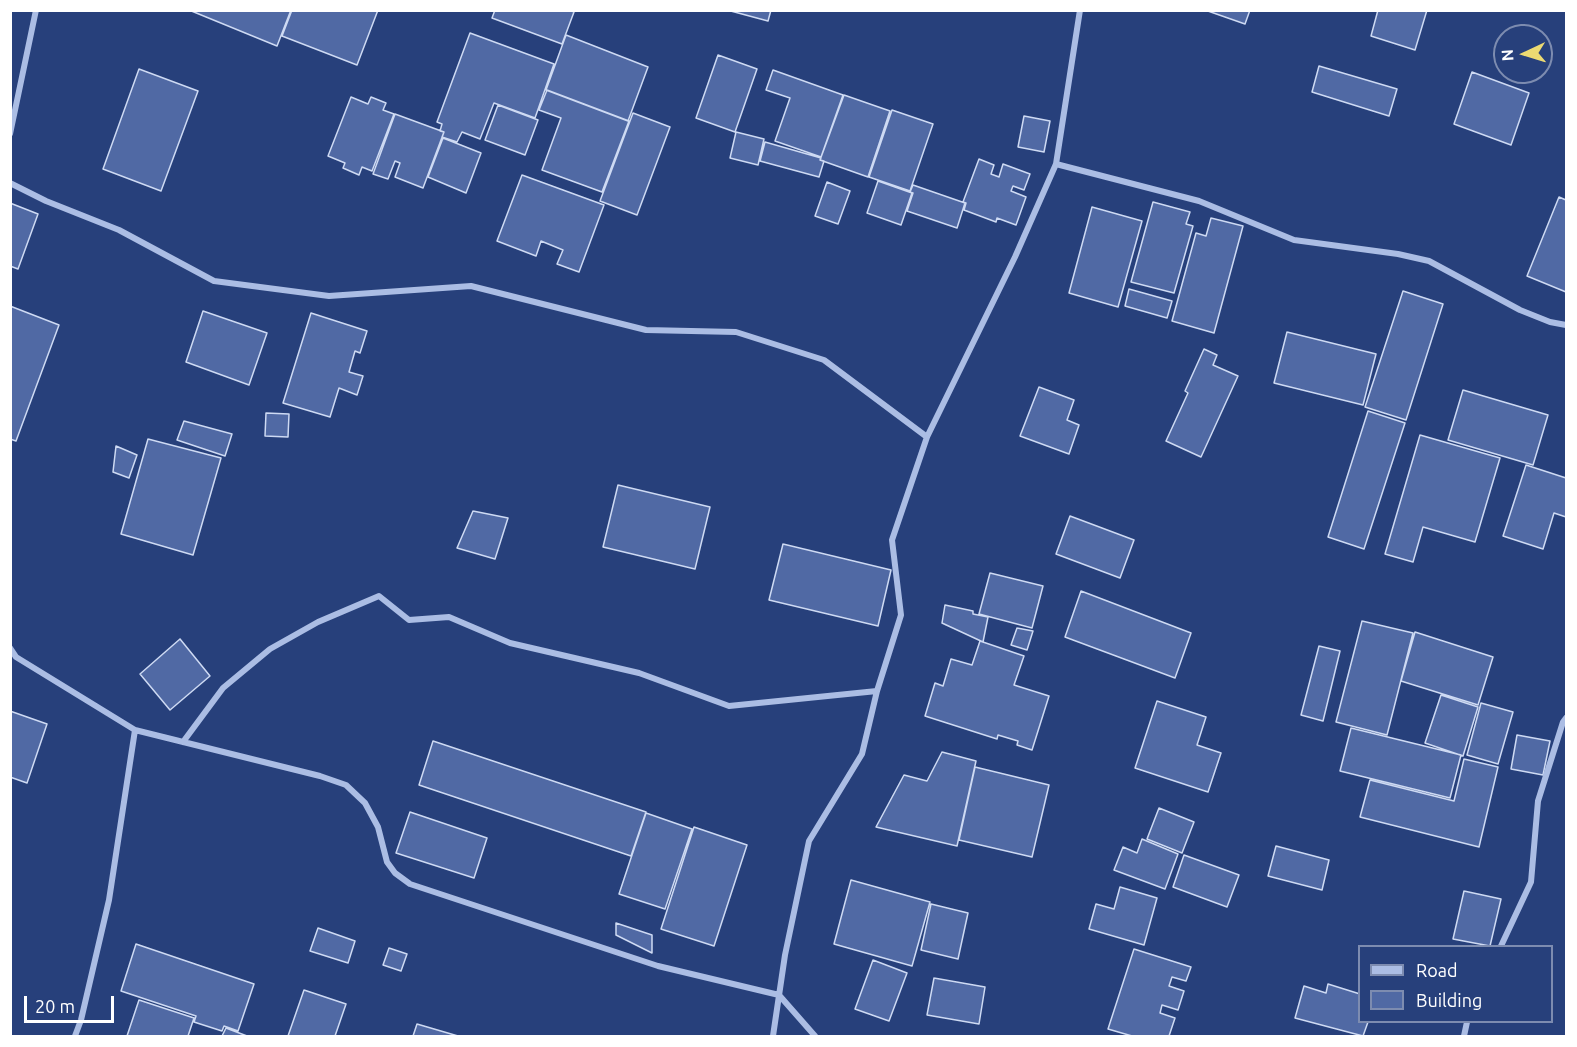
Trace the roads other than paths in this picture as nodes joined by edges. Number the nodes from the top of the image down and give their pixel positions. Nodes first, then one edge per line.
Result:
1 (36, 10) edge
2 (1080, 10) edge
3 (10, 134) edge
4 (1056, 164) junction
5 (10, 183) edge
6 (1566, 325) edge
7 (927, 437) junction
8 (10, 648) edge
9 (877, 691) junction
10 (1566, 718) edge
11 (135, 730) junction
12 (183, 742) junction
13 (1501, 945) edge
14 (778, 995) junction
15 (75, 1036) edge
16 (773, 1036) edge
17 (815, 1036) edge

1 - 3 street
2 - 4 street
4 - 6 street
4 - 7 street
5 - 7 street
7 - 9 street
8 - 11 street
9 - 12 street
9 - 14 street
10 - 13 street
11 - 12 street
11 - 15 street
12 - 14 street
14 - 16 street
14 - 17 street

